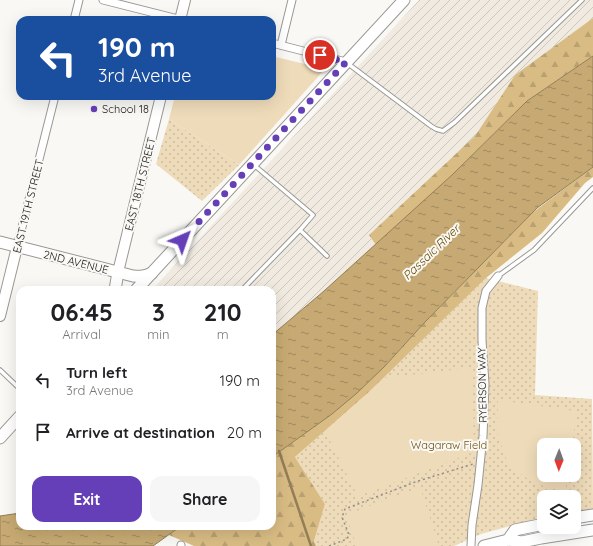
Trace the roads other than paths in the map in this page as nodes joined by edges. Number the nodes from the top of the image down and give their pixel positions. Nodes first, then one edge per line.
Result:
1 (79, 0) edge
2 (103, 0) edge
3 (185, 0) edge
4 (292, 0) edge
5 (582, 0) edge
6 (400, 2) edge
7 (75, 16) edge
8 (165, 16) edge
9 (182, 16) edge
10 (276, 44) edge
11 (281, 45) junction
12 (346, 62) junction
13 (54, 100) edge
14 (160, 100) edge
15 (252, 164) junction
16 (593, 188) edge
17 (300, 230) junction
18 (0, 242) edge
19 (18, 247) junction
20 (327, 256) dead end
21 (118, 272) junction
22 (152, 273) junction
23 (498, 276) joint
24 (116, 286) edge
25 (140, 286) edge
26 (246, 286) edge
27 (0, 316) edge
28 (0, 370) edge
29 (16, 384) edge
30 (16, 420) edge
31 (0, 438) edge
32 (593, 515) edge
33 (581, 517) edge
34 (537, 525) edge
35 (593, 530) edge
36 (510, 543) edge
37 (470, 546) edge
38 (484, 546) edge

1 - 7 street
2 - 8 street
3 - 9 street
4 - 11 street
5 - 12 lane
6 - 12 main road
10 - 11 street
11 - 12 street
12 - 15 main road
13 - 19 street, EAST 19TH STREET
14 - 21 street, EAST 18TH STREET
15 - 17 lane
15 - 22 main road
16 - 23 lane
17 - 20 lane
17 - 26 lane
18 - 19 main road, 2ND AVENUE
19 - 21 main road, 2ND AVENUE
19 - 27 street, EAST 19TH STREET
21 - 22 main road, 2ND AVENUE
21 - 24 main road
22 - 25 main road
23 - 37 street, RYERSON WAY
28 - 29 lane
30 - 31 main road
32 - 33 main road
34 - 36 main road
35 - 36 main road
36 - 38 main road

